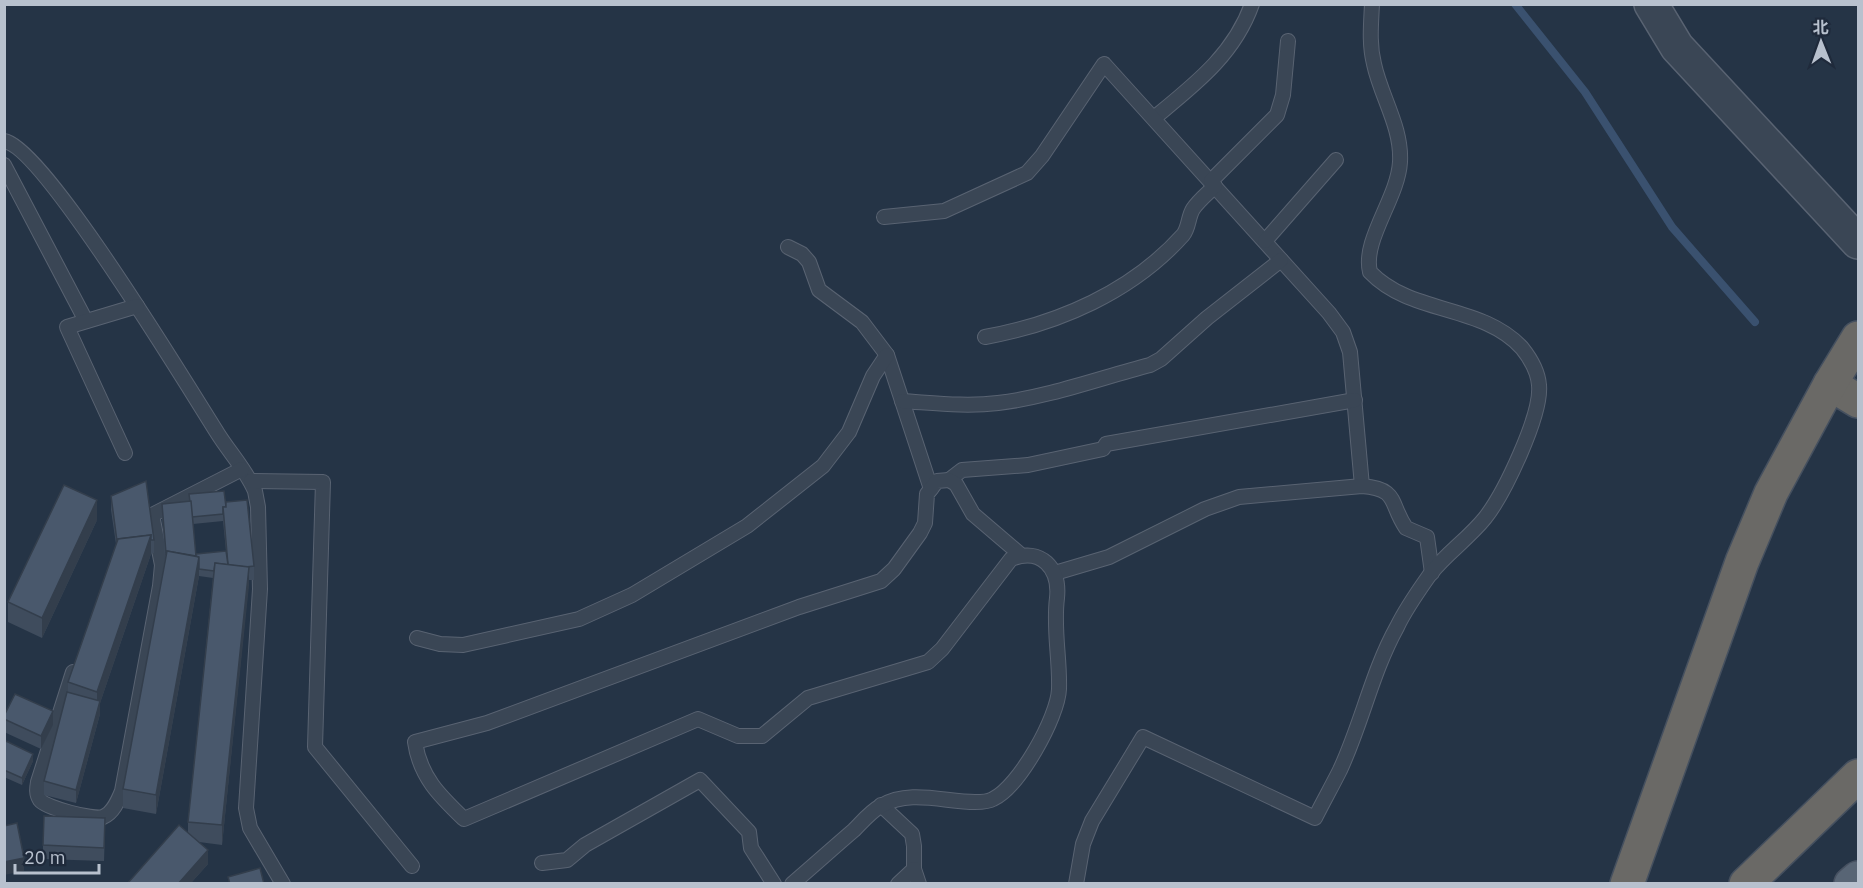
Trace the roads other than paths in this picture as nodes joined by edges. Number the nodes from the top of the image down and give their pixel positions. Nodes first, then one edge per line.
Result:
1 (1252, 4) edge
2 (1372, 4) edge
3 (1651, 4) edge
4 (1288, 41) dead end
5 (1154, 118) junction
6 (4, 141) edge
7 (1336, 160) dead end
8 (4, 165) edge
9 (1213, 183) junction
10 (884, 217) dead end
11 (1265, 241) junction
12 (1858, 242) edge
13 (788, 247) dead end
14 (1281, 260) junction
15 (137, 306) junction
16 (86, 321) junction
17 (985, 337) dead end
18 (1858, 338) edge
19 (888, 355) junction
20 (1830, 384) junction
21 (1356, 400) junction
22 (902, 401) junction
23 (1858, 401) edge
24 (125, 453) dead end
25 (246, 475) junction
26 (949, 480) junction
27 (1362, 486) junction
28 (931, 489) junction
29 (1021, 555) junction
30 (1055, 573) junction
31 (1432, 573) junction
32 (417, 638) dead end
33 (77, 662) edge
34 (1858, 776) edge
35 (881, 805) junction
36 (542, 863) dead end
37 (412, 866) dead end
38 (914, 869) junction
39 (1858, 878) edge
40 (283, 884) edge
41 (774, 884) edge
42 (792, 884) edge
43 (898, 884) edge
44 (919, 884) edge
45 (1076, 884) edge
46 (1627, 884) edge
47 (1746, 884) edge
48 (1851, 884) edge

1 - 5 lane
2 - 31 lane
3 - 12 street
4 - 9 lane
5 - 9 lane
5 - 10 lane
6 - 15 lane
7 - 11 lane
8 - 16 lane
9 - 11 lane
9 - 17 lane
11 - 14 lane
13 - 19 lane
14 - 21 lane
14 - 22 lane
15 - 16 lane
15 - 25 lane
16 - 24 lane
18 - 20 highway
19 - 22 lane
19 - 32 lane
20 - 23 highway
20 - 46 highway
21 - 26 lane
21 - 27 lane
22 - 28 lane
25 - 33 lane
25 - 37 lane
25 - 40 lane
26 - 28 lane
26 - 29 lane
27 - 30 lane
27 - 31 lane
28 - 29 lane
29 - 30 lane
30 - 35 lane
31 - 45 lane
34 - 47 highway
35 - 38 lane
35 - 42 lane
36 - 41 lane
38 - 43 lane
38 - 44 lane
39 - 48 main road

